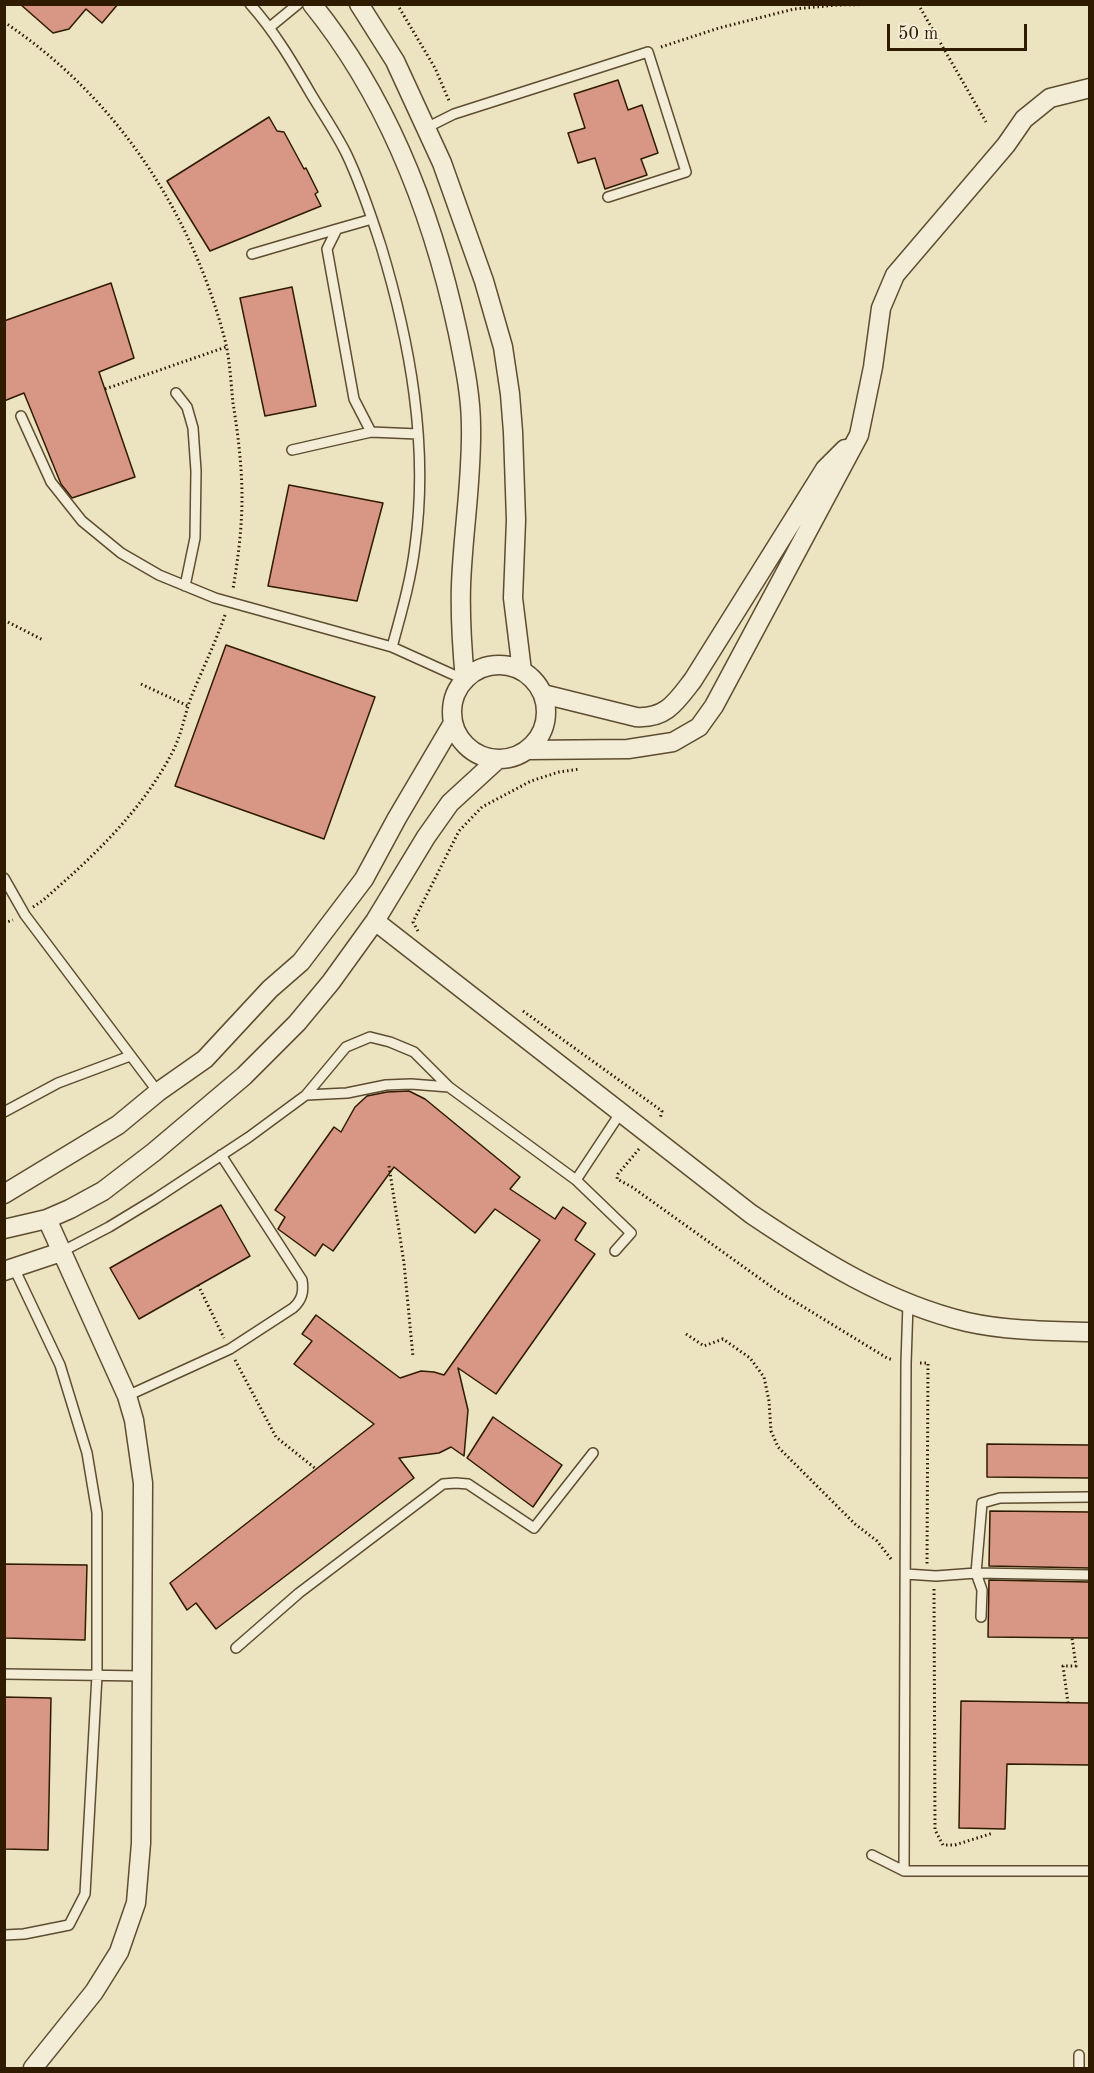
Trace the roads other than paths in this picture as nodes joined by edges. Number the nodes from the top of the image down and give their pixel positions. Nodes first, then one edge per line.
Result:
1 (250, 4) edge
2 (298, 4) edge
3 (312, 4) edge
4 (359, 4) edge
5 (270, 27) junction
6 (1089, 88) edge
7 (426, 128) junction
8 (608, 197) dead end
9 (372, 219) junction
10 (337, 229) junction
11 (252, 254) dead end
12 (176, 393) dead end
13 (21, 416) dead end
14 (371, 432) junction
15 (418, 434) junction
16 (859, 435) junction
17 (292, 450) dead end
18 (185, 586) junction
19 (392, 647) junction
20 (522, 671) junction
21 (465, 680) junction
22 (543, 694) junction
23 (453, 723) junction
24 (528, 750) junction
25 (498, 759) junction
26 (4, 878) edge
27 (375, 921) junction
28 (130, 1056) junction
29 (449, 1088) junction
30 (158, 1092) junction
31 (306, 1095) junction
32 (4, 1112) edge
33 (621, 1112) junction
34 (221, 1155) junction
35 (576, 1180) junction
36 (4, 1194) edge
37 (47, 1219) junction
38 (4, 1229) edge
39 (615, 1251) dead end
40 (61, 1252) junction
41 (9, 1269) edge
42 (908, 1304) junction
43 (1089, 1332) edge
44 (127, 1396) junction
45 (593, 1453) dead end
46 (1089, 1497) edge
47 (976, 1573) junction
48 (906, 1574) junction
49 (1089, 1575) edge
50 (981, 1617) dead end
51 (236, 1648) dead end
52 (4, 1674) edge
53 (97, 1675) junction
54 (143, 1676) junction
55 (872, 1855) dead end
56 (904, 1871) junction
57 (1089, 1871) edge
58 (4, 1935) edge
59 (1079, 2055) dead end
60 (33, 2068) edge
61 (1079, 2068) edge

1 - 5 lane
2 - 5 lane
3 - 21 street
4 - 7 street
5 - 9 lane
6 - 16 street
7 - 8 lane
7 - 20 street
9 - 10 lane
9 - 15 lane
10 - 11 lane
10 - 14 lane
12 - 18 lane
13 - 18 lane
14 - 15 lane
14 - 17 lane
15 - 19 lane
16 - 22 street
16 - 24 street
18 - 19 lane
19 - 21 lane
20 - 21 street
20 - 22 street
21 - 23 street
22 - 24 street
23 - 25 street
23 - 30 street
24 - 25 street
25 - 27 street
26 - 28 lane
27 - 33 street
27 - 37 street
28 - 30 lane
28 - 32 lane
29 - 31 lane
29 - 31 lane
29 - 35 lane
30 - 36 street
31 - 34 lane
33 - 35 lane
33 - 42 street
34 - 40 lane
34 - 44 lane
35 - 39 lane
37 - 38 street
37 - 40 street
40 - 41 street
40 - 44 street
41 - 53 lane
42 - 43 street
42 - 48 lane
44 - 54 street
45 - 51 lane
46 - 47 lane
47 - 48 lane
47 - 49 lane
47 - 50 lane
48 - 56 lane
52 - 53 lane
53 - 54 lane
53 - 58 lane
54 - 60 street
55 - 56 lane
56 - 57 lane
59 - 61 lane

